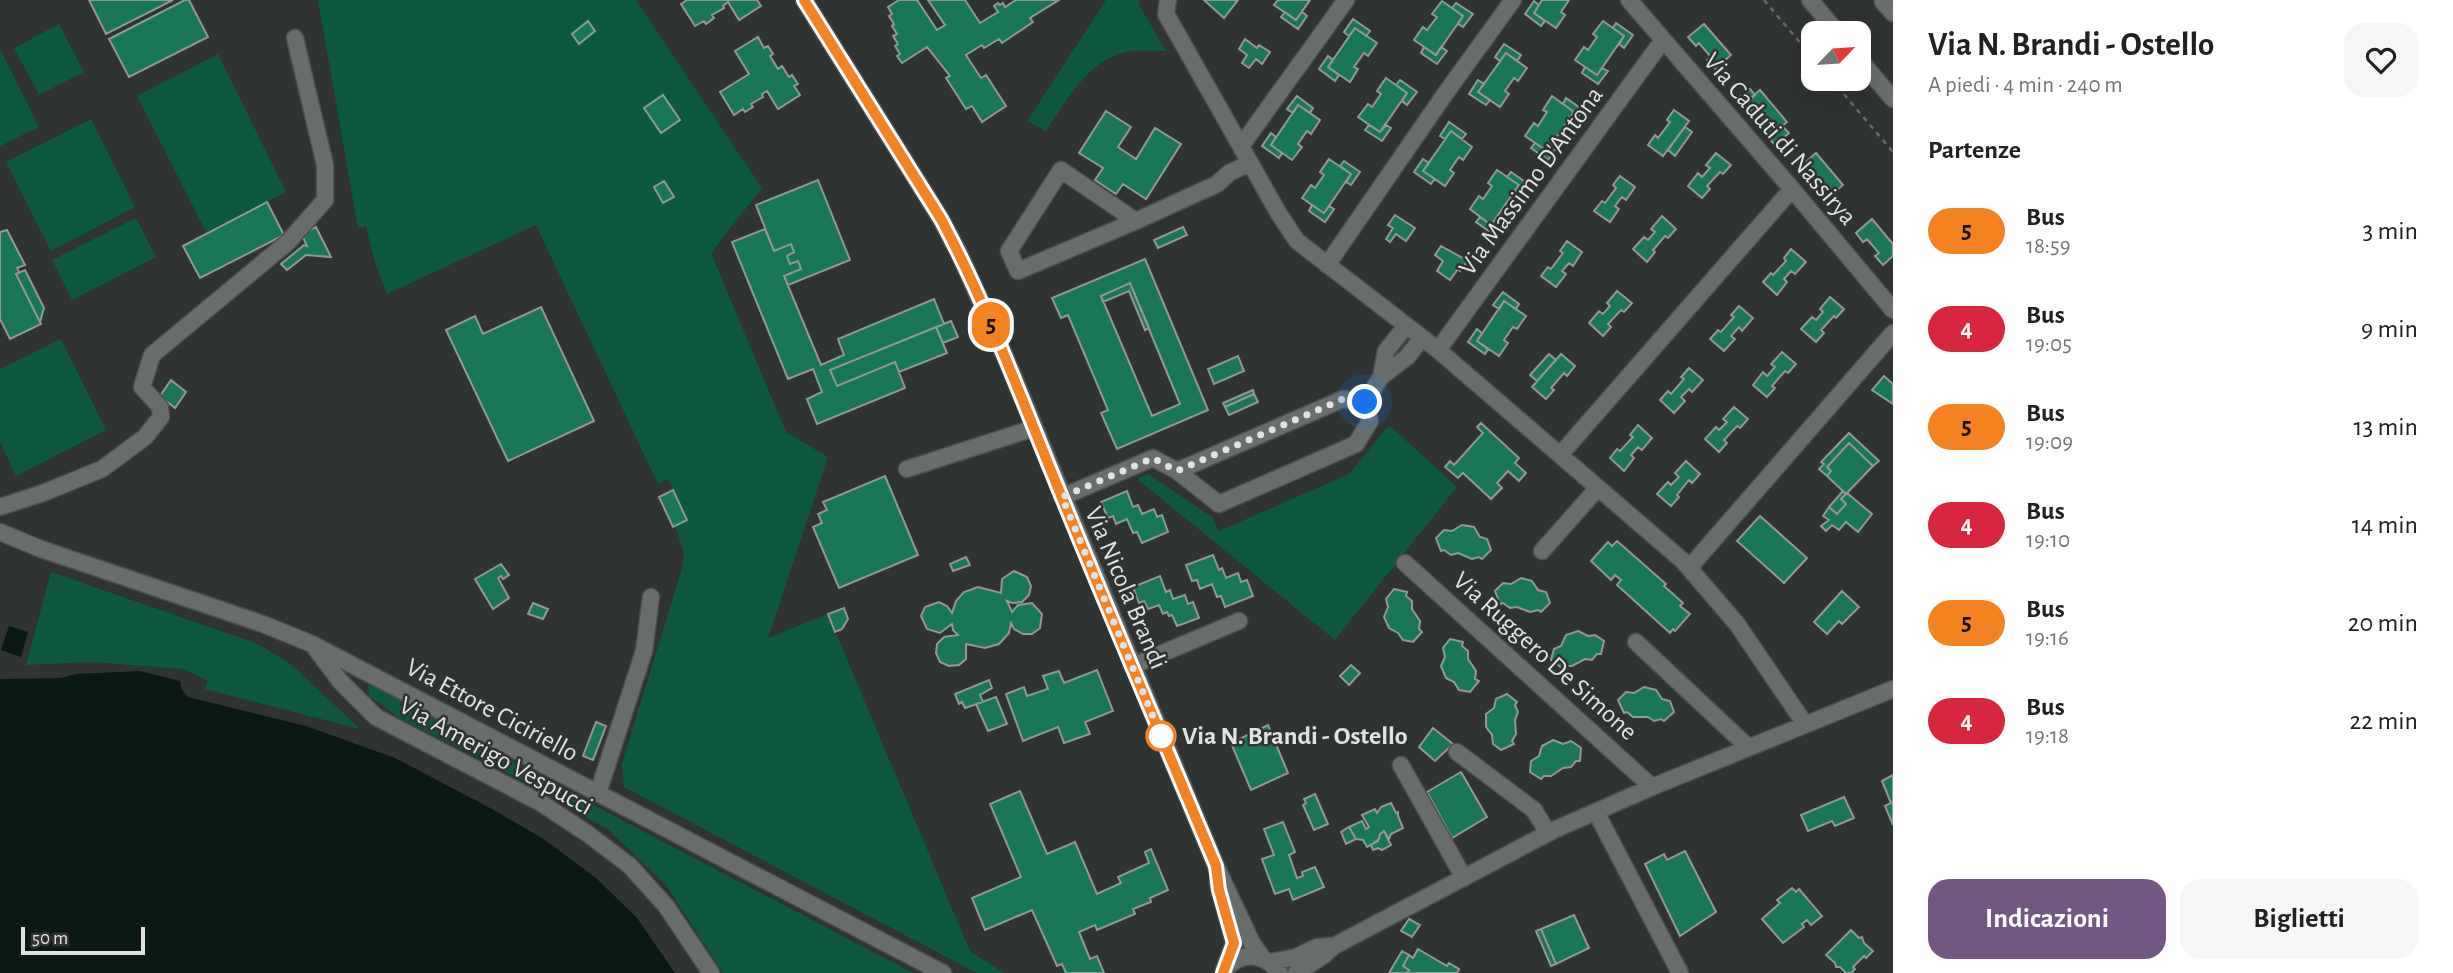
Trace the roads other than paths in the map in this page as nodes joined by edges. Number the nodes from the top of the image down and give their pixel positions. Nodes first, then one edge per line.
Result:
1 (804, 0) edge
2 (1346, 0) edge
3 (1513, 0) edge
4 (1629, 0) edge
5 (1810, 0) edge
6 (1167, 7) edge
7 (1828, 21) edge
8 (295, 38) dead end
9 (1663, 40) junction
10 (1871, 73) edge
11 (1893, 99) edge
12 (1241, 146) junction
13 (1250, 163) junction
14 (1792, 188) junction
15 (1136, 221) junction
16 (1327, 265) junction
17 (1893, 310) edge
18 (1406, 326) junction
19 (1893, 333) edge
20 (1422, 338) junction
21 (1438, 350) junction
22 (1381, 377) junction
23 (1365, 402) junction
24 (1034, 428) junction
25 (1560, 455) junction
26 (907, 469) dead end
27 (1177, 471) junction
28 (1597, 489) junction
29 (1062, 497) junction
30 (0, 508) edge
31 (0, 532) edge
32 (1542, 551) dead end
33 (1405, 563) dead end
34 (1689, 568) junction
35 (651, 597) dead end
36 (1239, 621) dead end
37 (1636, 642) dead end
38 (313, 644) junction
39 (1132, 666) junction
40 (1893, 689) edge
41 (1805, 724) junction
42 (1748, 747) junction
43 (1457, 752) dead end
44 (1401, 765) dead end
45 (1652, 787) junction
46 (598, 793) junction
47 (1596, 812) junction
48 (1548, 833) junction
49 (1216, 866) junction
50 (1464, 878) junction
51 (1334, 946) junction
52 (1271, 964) edge
53 (1223, 971) edge
54 (711, 973) edge
55 (943, 973) edge
56 (1296, 973) edge
57 (1680, 973) edge

1 - 24 street, Via Nicola Brandi
2 - 12 street
3 - 16 street
4 - 9 street, Via Caduti di Nassirya
5 - 7 street
6 - 12 street
8 - 30 street
9 - 14 street, Via Caduti di Nassirya
9 - 21 street, Via Massimo D'Antona
10 - 11 street
12 - 13 street
13 - 15 street
13 - 16 street
14 - 17 street, Via Caduti di Nassirya
14 - 25 street
15 - 15 street
16 - 18 street
18 - 20 street
18 - 22 street
19 - 34 street
20 - 21 street
20 - 22 street
21 - 25 street
22 - 23 street
23 - 27 street
23 - 27 street
24 - 26 street
24 - 29 street, Via Nicola Brandi
25 - 28 street
27 - 29 street
28 - 32 street
28 - 34 street
29 - 39 street, Via Nicola Brandi
31 - 38 street, Via Ettore Ciciriello
33 - 45 street, Via Ruggero De Simone
34 - 41 street
35 - 46 street
36 - 39 street
37 - 42 street
38 - 46 street, Via Ettore Ciciriello
38 - 54 street, Via Amerigo Vespucci
39 - 49 street, Via Nicola Brandi
40 - 41 street
41 - 42 street
42 - 45 street
43 - 48 street
44 - 50 street
45 - 47 street
46 - 55 street, Via Ettore Ciciriello
47 - 48 street
47 - 57 street
48 - 50 street
49 - 52 street, Via Nicola Brandi
49 - 53 street, Via Nicola Brandi
50 - 51 street
51 - 52 street
51 - 56 street
52 - 53 street

